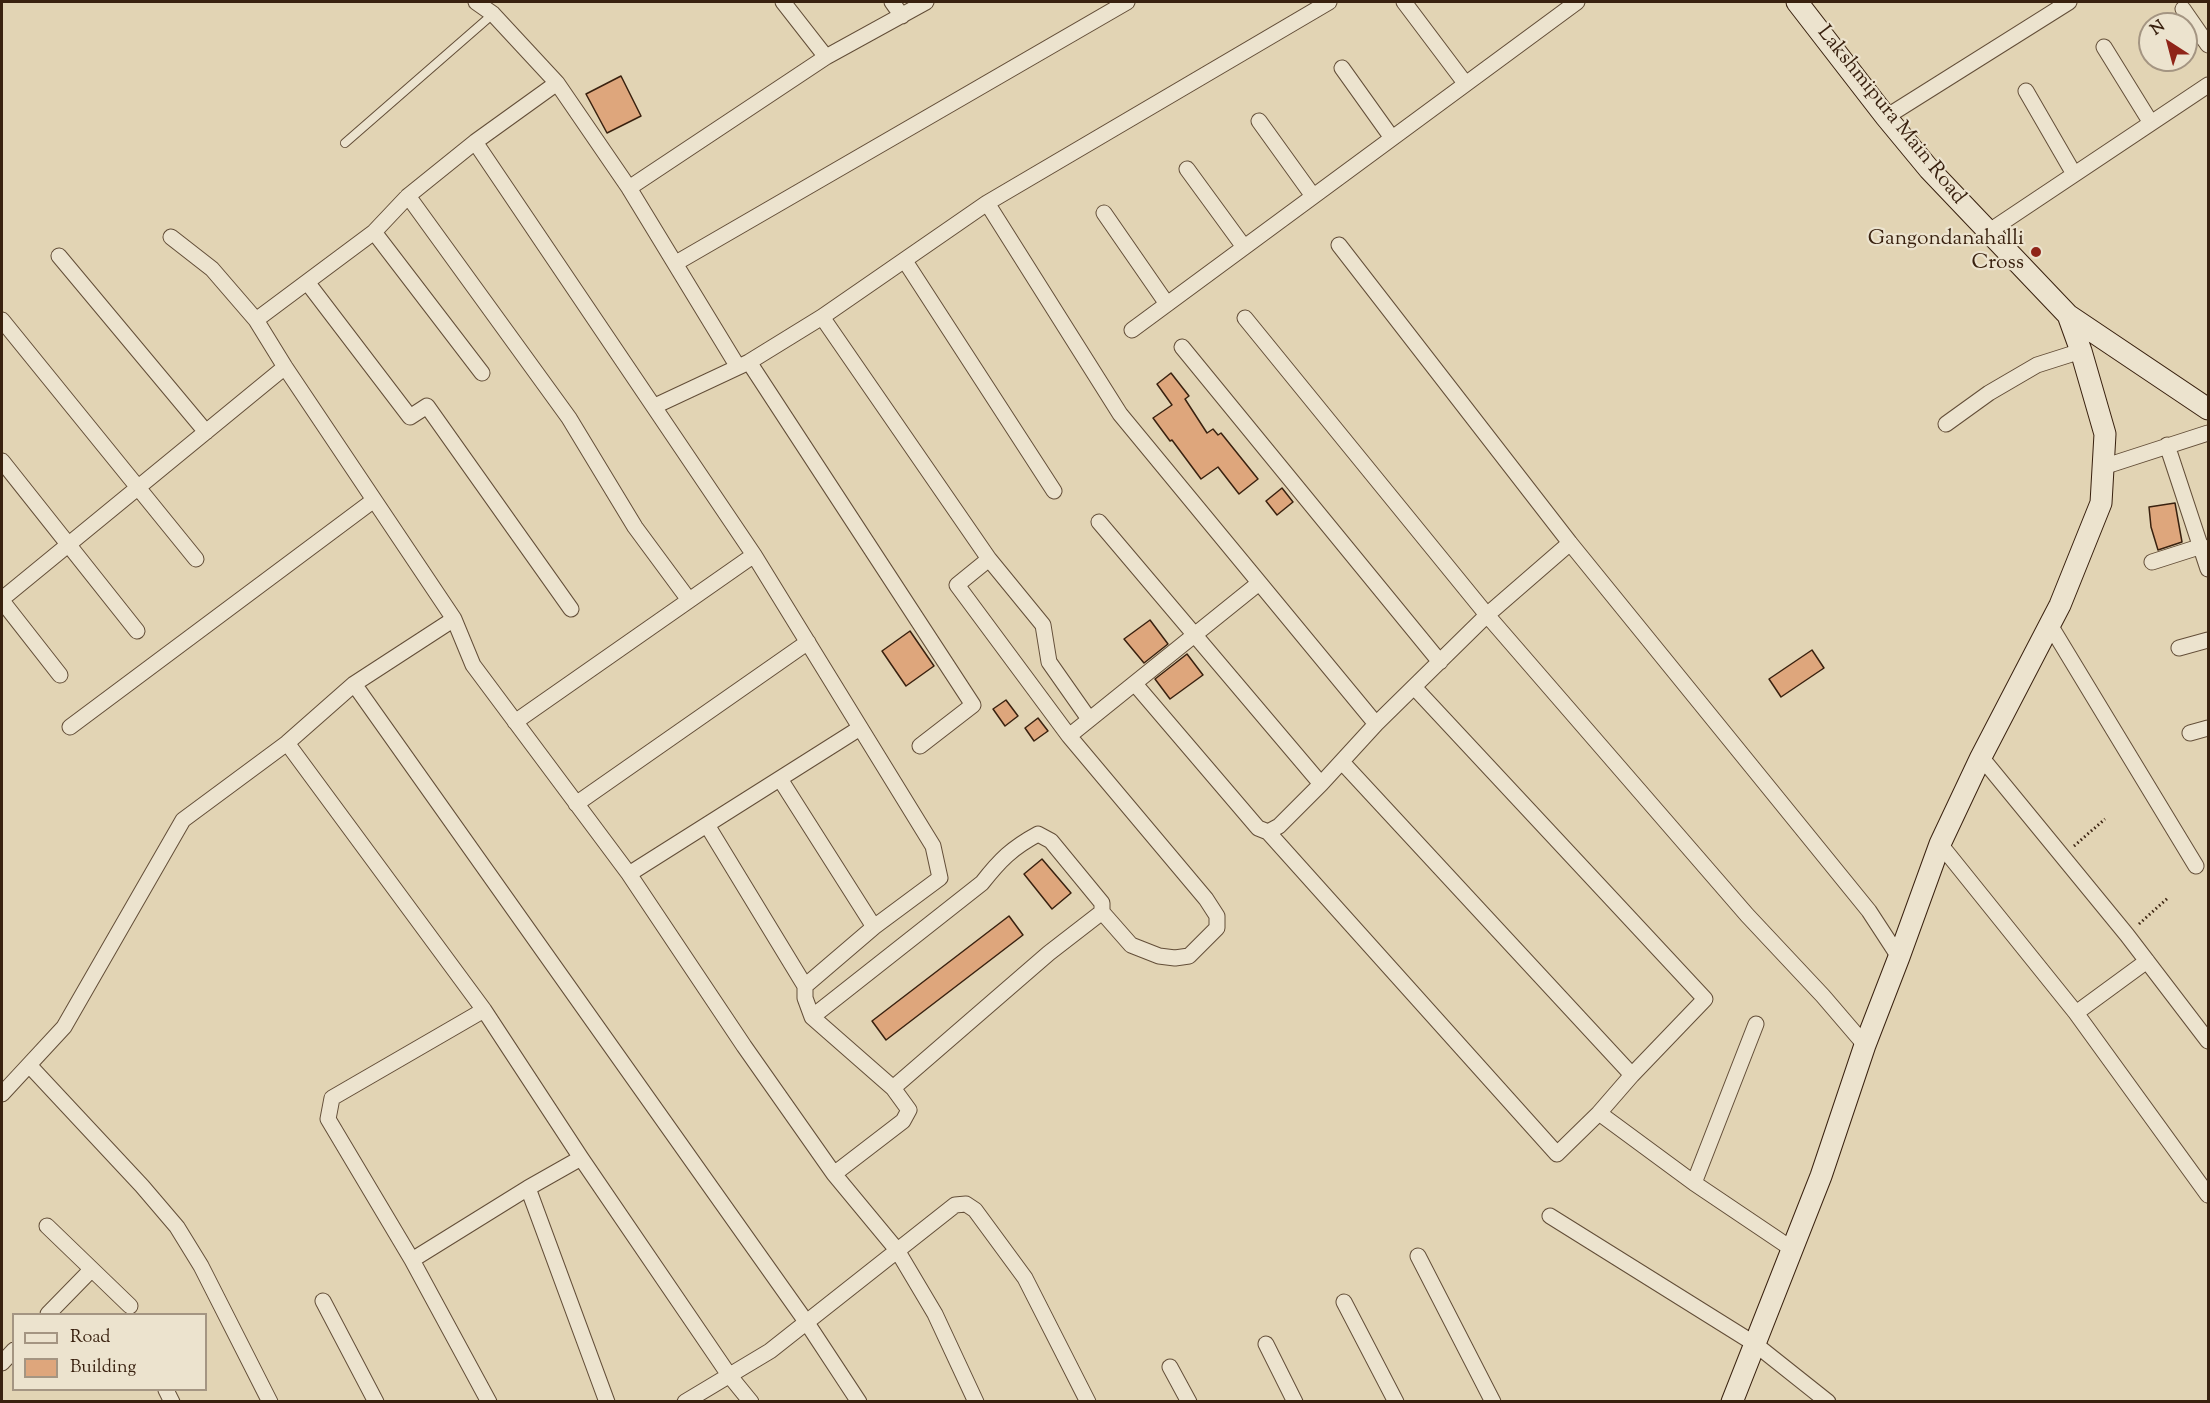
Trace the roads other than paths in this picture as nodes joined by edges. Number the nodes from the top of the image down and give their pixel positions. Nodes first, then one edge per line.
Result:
1 (476, 2) edge
2 (783, 2) edge
3 (892, 2) edge
4 (926, 2) edge
5 (1127, 2) edge
6 (1329, 2) edge
7 (1404, 2) edge
8 (1577, 2) edge
9 (1797, 2) edge
10 (2068, 2) edge
11 (2183, 9) dead end
12 (493, 14) junction
13 (902, 16) junction
14 (2208, 45) edge
15 (2104, 47) dead end
16 (826, 57) junction
17 (1342, 68) dead end
18 (557, 83) junction
19 (1464, 83) junction
20 (2208, 85) edge
21 (2026, 91) dead end
22 (1886, 117) junction
23 (1259, 121) dead end
24 (2151, 123) junction
25 (1392, 138) junction
26 (475, 142) junction
27 (345, 143) dead end
28 (1187, 169) dead end
29 (2074, 174) junction
30 (629, 188) junction
31 (408, 196) junction
32 (1313, 196) junction
33 (987, 203) junction
34 (1104, 213) dead end
35 (374, 232) junction
36 (1988, 232) junction
37 (171, 237) dead end
38 (1339, 245) dead end
39 (1244, 247) junction
40 (59, 256) dead end
41 (905, 261) junction
42 (676, 263) junction
43 (307, 282) junction
44 (1167, 304) junction
45 (2068, 315) junction
46 (822, 317) junction
47 (1245, 318) dead end
48 (2, 320) edge
49 (256, 320) junction
50 (1132, 330) dead end
51 (1182, 347) dead end
52 (2082, 351) junction
53 (744, 364) junction
54 (285, 367) junction
55 (482, 374) dead end
56 (655, 405) junction
57 (2208, 409) edge
58 (1946, 424) dead end
59 (206, 432) junction
60 (2208, 433) edge
61 (2167, 445) junction
62 (2, 461) edge
63 (2103, 467) junction
64 (138, 488) junction
65 (1054, 491) dead end
66 (374, 500) junction
67 (1099, 522) dead end
68 (1569, 543) junction
69 (69, 544) junction
70 (2202, 546) junction
71 (754, 555) junction
72 (196, 559) dead end
73 (989, 559) junction
74 (2152, 562) dead end
75 (2208, 569) edge
76 (1259, 583) junction
77 (2, 600) edge
78 (689, 600) junction
79 (571, 609) dead end
80 (1488, 615) junction
81 (454, 618) junction
82 (2050, 625) junction
83 (138, 631) dead end
84 (1195, 636) junction
85 (2208, 639) edge
86 (808, 642) junction
87 (2179, 648) dead end
88 (1440, 662) junction
89 (60, 675) dead end
90 (354, 684) junction
91 (1135, 684) junction
92 (1414, 687) junction
93 (1089, 719) junction
94 (516, 722) junction
95 (1376, 724) junction
96 (70, 727) dead end
97 (861, 728) junction
98 (2208, 728) edge
99 (2190, 733) dead end
100 (1069, 736) junction
101 (287, 743) junction
102 (920, 746) dead end
103 (1981, 758) junction
104 (1342, 762) junction
105 (780, 779) junction
106 (1321, 784) junction
107 (576, 804) junction
108 (707, 825) junction
109 (1268, 832) junction
110 (1940, 844) junction
111 (2196, 866) dead end
112 (629, 874) junction
113 (1102, 912) junction
114 (874, 927) junction
115 (1899, 957) junction
116 (2147, 961) junction
117 (805, 986) junction
118 (484, 1010) junction
119 (2076, 1013) junction
120 (812, 1017) junction
121 (1756, 1024) dead end
122 (2208, 1041) edge
123 (1865, 1045) junction
124 (28, 1065) junction
125 (1632, 1075) junction
126 (892, 1088) junction
127 (2, 1094) edge
128 (1599, 1113) junction
129 (581, 1158) junction
130 (834, 1174) junction
131 (1694, 1183) junction
132 (528, 1188) junction
133 (2208, 1195) edge
134 (1550, 1216) dead end
135 (47, 1226) dead end
136 (1792, 1249) junction
137 (897, 1250) junction
138 (1419, 1256) dead end
139 (412, 1260) junction
140 (91, 1270) junction
141 (323, 1301) dead end
142 (1344, 1302) dead end
143 (130, 1306) dead end
144 (49, 1313) edge
145 (807, 1323) junction
146 (1266, 1344) dead end
147 (1755, 1344) junction
148 (1170, 1367) dead end
149 (729, 1375) junction
150 (270, 1401) edge
151 (376, 1401) edge
152 (489, 1401) edge
153 (607, 1401) edge
154 (685, 1401) edge
155 (751, 1401) edge
156 (859, 1401) edge
157 (976, 1401) edge
158 (1088, 1401) edge
159 (1189, 1401) edge
160 (1295, 1401) edge
161 (1396, 1401) edge
162 (1493, 1401) edge
163 (1732, 1401) edge
164 (1828, 1401) edge

1 - 12 street
2 - 16 street
3 - 13 street
4 - 13 street
5 - 42 street
6 - 33 street
7 - 19 street
8 - 19 street
9 - 22 street, Lakshmipura Main Road
10 - 22 street
11 - 14 street
12 - 18 street
12 - 27 lane
13 - 16 street
15 - 24 street
16 - 30 street
17 - 25 street
18 - 26 street
18 - 30 street
19 - 25 street
20 - 24 street
21 - 29 street
22 - 36 street, Lakshmipura Main Road
23 - 32 street
24 - 29 street
25 - 32 street
26 - 31 street
26 - 56 street
28 - 39 street
29 - 36 street
30 - 42 street
31 - 35 street
31 - 78 street
32 - 39 street
33 - 41 street
33 - 76 street
34 - 44 street
35 - 43 street
35 - 55 street
36 - 45 street, Lakshmipura Main Road
37 - 49 street
38 - 68 street
39 - 44 street
40 - 59 street
41 - 46 street
41 - 65 street
42 - 53 street
43 - 49 street
43 - 79 street
44 - 50 street
45 - 52 street
45 - 57 street, Lakshmipura Main Road
46 - 53 street
46 - 73 street
47 - 80 street
48 - 64 street
49 - 54 street
51 - 88 street
52 - 58 street
52 - 63 street
53 - 56 street
53 - 102 street
54 - 59 street
54 - 66 street
56 - 71 street
59 - 64 street
60 - 61 street
61 - 63 street
61 - 70 street
62 - 69 street
63 - 82 street
64 - 69 street
64 - 72 street
66 - 81 street
66 - 96 street
67 - 84 street
68 - 80 street
68 - 115 street
69 - 77 street
69 - 83 street
70 - 74 street
70 - 75 street
71 - 78 street
71 - 86 street
73 - 93 street
73 - 100 street
76 - 84 street
76 - 95 street
77 - 89 street
78 - 94 street
80 - 88 street
80 - 123 street
81 - 90 street
81 - 94 street
82 - 103 street
82 - 111 street
84 - 91 street
84 - 106 street
85 - 87 street
86 - 97 street
86 - 107 street
88 - 92 street
90 - 101 street
90 - 145 street
91 - 93 street
91 - 109 street
92 - 95 street
92 - 125 street
93 - 100 street
94 - 107 street
95 - 104 street
97 - 105 street
97 - 114 street
98 - 99 street
100 - 113 street
101 - 118 street
101 - 124 street
103 - 110 street
103 - 116 street
104 - 106 street
104 - 125 street
105 - 108 street
105 - 114 street
106 - 109 street
107 - 112 street
108 - 112 street
108 - 117 street
109 - 128 street
110 - 115 street
110 - 119 street
112 - 130 street
113 - 120 street
113 - 126 street
114 - 117 street
115 - 123 street
116 - 119 street
116 - 122 street
117 - 120 street
118 - 129 street
118 - 139 street
119 - 133 street
120 - 126 street
121 - 131 street
123 - 136 street
124 - 127 street
124 - 150 street
125 - 128 street
126 - 130 street
128 - 131 street
129 - 132 street
129 - 149 street
130 - 137 street
131 - 136 street
132 - 139 street
132 - 153 street
134 - 147 street
135 - 140 street
136 - 147 street
137 - 145 street
137 - 157 street
137 - 158 street
138 - 162 street
139 - 152 street
140 - 143 street
140 - 144 street
141 - 151 street
142 - 161 street
145 - 149 street
145 - 156 street
146 - 160 street
147 - 163 street
147 - 164 street
148 - 159 street
149 - 154 street
149 - 155 street

